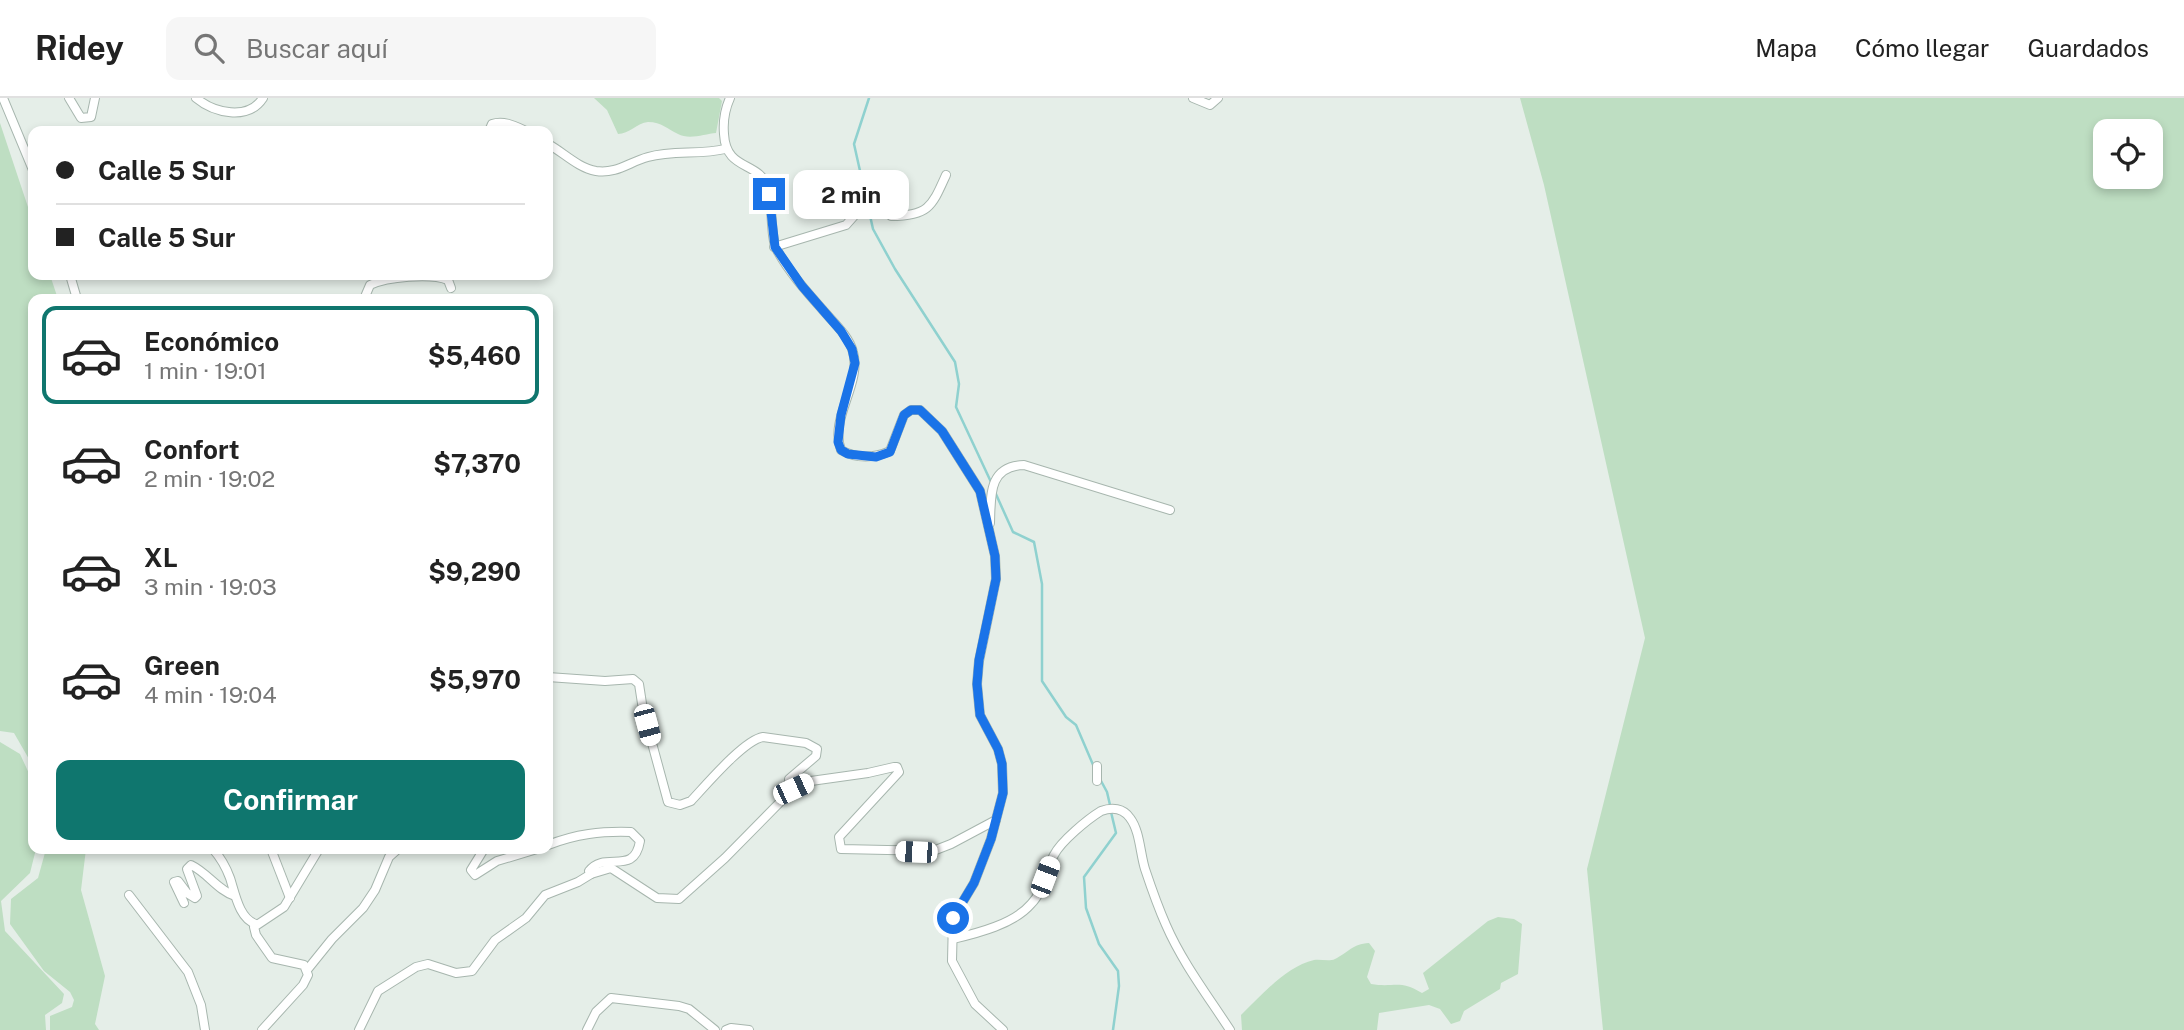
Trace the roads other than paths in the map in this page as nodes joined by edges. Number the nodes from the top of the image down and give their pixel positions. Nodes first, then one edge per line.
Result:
1 (3, 98) edge
2 (69, 98) edge
3 (95, 98) edge
4 (196, 98) edge
5 (263, 98) edge
6 (730, 98) edge
7 (1192, 98) edge
8 (1218, 98) edge
9 (491, 126) edge
10 (514, 126) edge
11 (553, 147) edge
12 (725, 149) junction
13 (28, 158) edge
14 (946, 175) dead end
15 (775, 247) junction
16 (387, 280) edge
17 (448, 280) edge
18 (451, 288) dead end
19 (366, 294) edge
20 (1170, 510) dead end
21 (989, 529) junction
22 (553, 677) edge
23 (1097, 766) dead end
24 (1097, 781) dead end
25 (793, 789) junction
26 (996, 820) junction
27 (553, 843) edge
28 (216, 854) edge
29 (273, 854) edge
30 (316, 854) edge
31 (393, 854) edge
32 (481, 854) edge
33 (520, 854) edge
34 (591, 874) junction
35 (129, 895) dead end
36 (235, 895) junction
37 (290, 898) junction
38 (184, 903) dead end
39 (256, 924) junction
40 (953, 939) junction
41 (307, 970) junction
42 (205, 1030) edge
43 (262, 1030) edge
44 (359, 1030) edge
45 (587, 1030) edge
46 (715, 1030) edge
47 (726, 1030) edge
48 (749, 1030) edge
49 (1003, 1030) edge
50 (1230, 1030) edge

1 - 13 street
2 - 3 street
4 - 5 street
6 - 12 street
7 - 8 street
9 - 10 street
11 - 12 street
12 - 15 street
14 - 15 street
15 - 21 street
16 - 19 street
17 - 18 street
20 - 21 street
21 - 26 street
22 - 25 street
23 - 24 street
25 - 26 street
25 - 34 street
26 - 40 street
27 - 34 street
28 - 36 street
29 - 37 street
30 - 37 street
31 - 41 street
32 - 33 street
34 - 44 street
35 - 42 street
36 - 38 street
36 - 39 street
37 - 39 street
39 - 41 street
40 - 49 street
40 - 50 street
41 - 43 street
45 - 46 street
47 - 48 street

